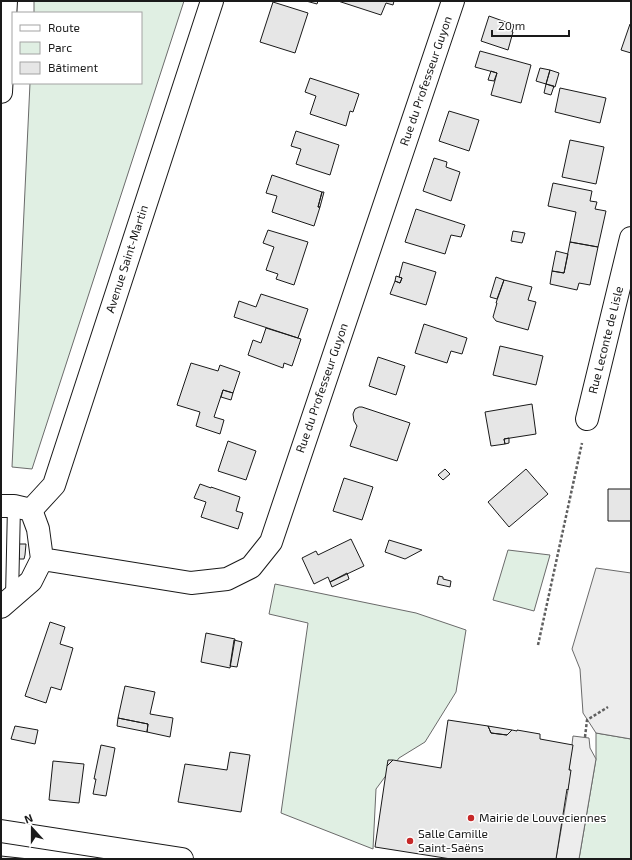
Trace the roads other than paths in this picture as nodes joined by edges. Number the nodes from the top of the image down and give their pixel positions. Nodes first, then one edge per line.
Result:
1 (6, 1) edge
2 (212, 1) edge
3 (453, 1) edge
4 (1, 92) edge
5 (631, 238) edge
6 (587, 419) road end
7 (15, 507) edge
8 (42, 558) junction
9 (6, 602) edge
10 (1, 831) edge
11 (182, 859) edge

1 - 4 street
2 - 7 street, Avenue Saint-Martin
3 - 8 street, Rue du Professeur Guyon
5 - 6 street, Rue Leconte de Lisle
7 - 8 street
7 - 9 lane
8 - 9 street
10 - 11 street

